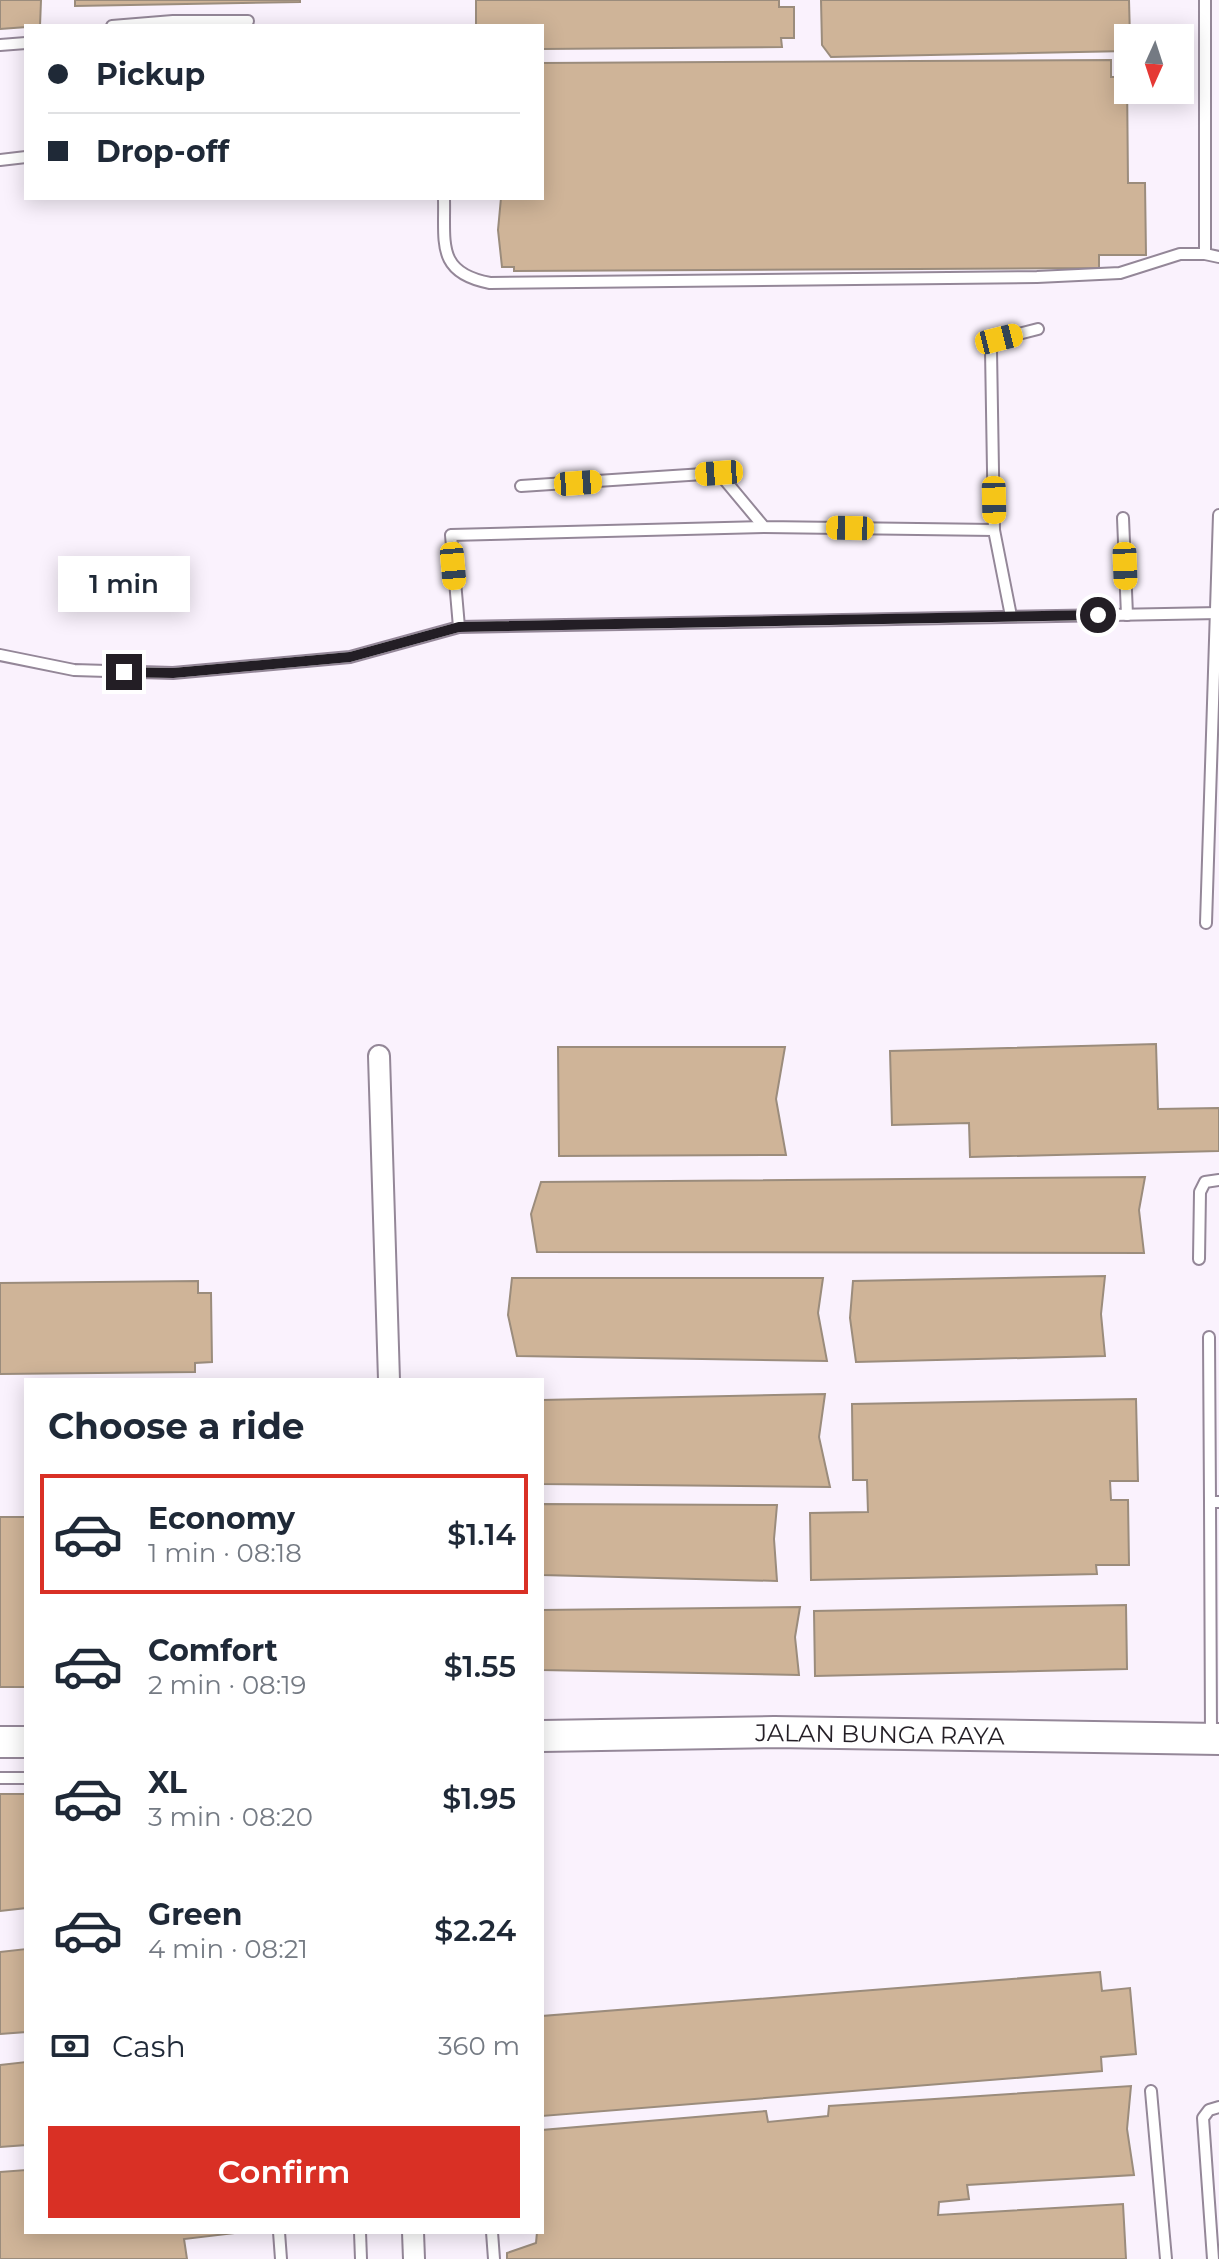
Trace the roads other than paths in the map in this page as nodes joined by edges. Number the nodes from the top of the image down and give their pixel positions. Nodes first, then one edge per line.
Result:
1 (1205, 0) edge
2 (248, 21) dead end
3 (136, 24) edge
4 (24, 43) edge
5 (0, 45) edge
6 (24, 157) edge
7 (0, 160) edge
8 (444, 200) edge
9 (1205, 254) junction
10 (1219, 257) edge
11 (1038, 329) dead end
12 (521, 486) dead end
13 (1219, 515) edge
14 (1123, 518) dead end
15 (764, 527) junction
16 (994, 530) junction
17 (1217, 613) edge
18 (1127, 615) junction
19 (1011, 616) junction
20 (459, 627) junction
21 (0, 655) edge
22 (1213, 872) edge
23 (1206, 923) dead end
24 (379, 1056) dead end
25 (1219, 1180) edge
26 (1199, 1259) dead end
27 (1209, 1337) dead end
28 (389, 1378) edge
29 (1214, 1502) edge
30 (544, 1736) edge
31 (1215, 1739) edge
32 (0, 1742) edge
33 (24, 1742) edge
34 (0, 1778) edge
35 (24, 1778) edge
36 (1151, 2091) dead end
37 (1219, 2107) edge
38 (279, 2234) edge
39 (360, 2234) edge
40 (413, 2234) edge
41 (492, 2234) edge
42 (281, 2259) edge
43 (361, 2259) edge
44 (414, 2259) edge
45 (494, 2259) edge
46 (1166, 2259) edge
47 (1213, 2259) edge

1 - 9 lane
2 - 3 lane
4 - 5 lane
6 - 7 lane
8 - 9 lane
9 - 10 lane
11 - 16 lane
12 - 15 lane
13 - 17 lane
14 - 18 lane
15 - 16 lane
15 - 20 lane
16 - 19 lane
17 - 18 lane
17 - 22 lane
18 - 19 lane
19 - 20 lane
20 - 21 lane
22 - 23 lane
24 - 28 street
25 - 26 lane
27 - 29 lane
29 - 31 lane
30 - 31 street, JALAN BUNGA RAYA
32 - 33 street
34 - 35 lane
36 - 46 lane
37 - 47 lane
38 - 42 lane
39 - 43 lane
40 - 44 street
41 - 45 lane

